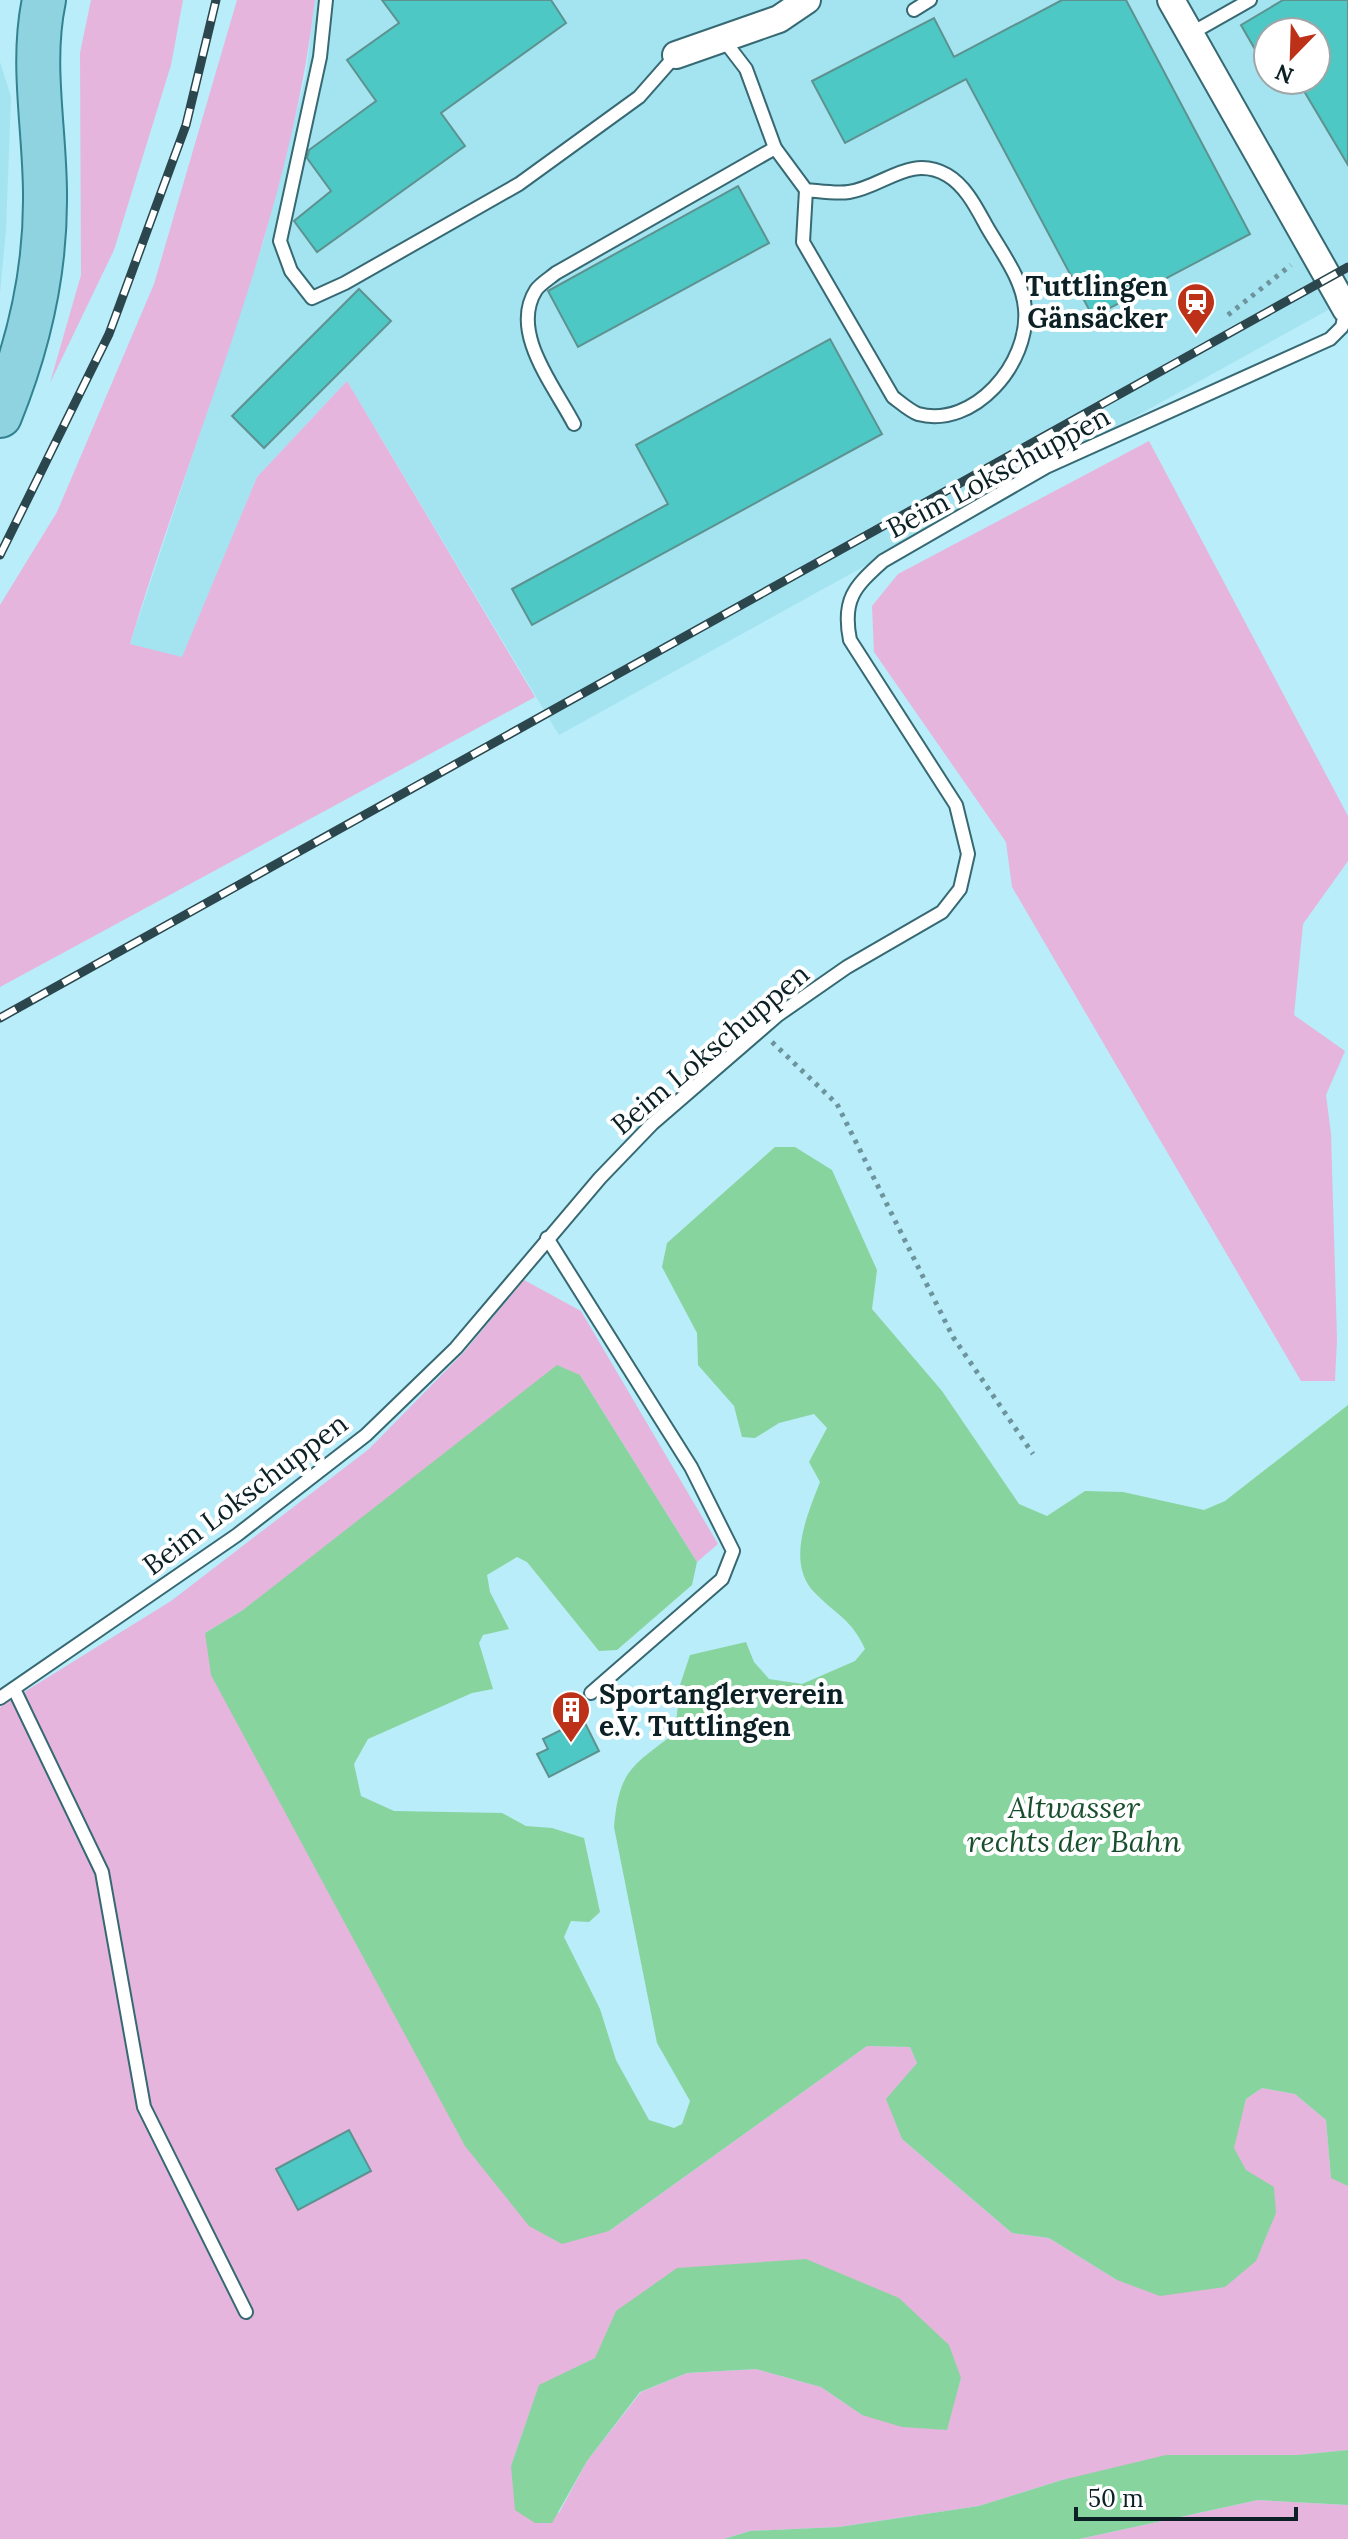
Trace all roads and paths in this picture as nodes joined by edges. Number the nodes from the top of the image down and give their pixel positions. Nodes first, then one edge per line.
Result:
1 (44, 0) edge
2 (326, 0) edge
3 (930, 0) edge
4 (1171, 0) edge
5 (1250, 0) edge
6 (799, 2) edge
7 (914, 10) dead end
8 (1190, 34) junction
9 (723, 39) junction
10 (676, 55) joint
11 (775, 148) junction
12 (806, 190) junction
13 (1291, 265) dead end
14 (1347, 310) edge
15 (1228, 315) dead end
16 (0, 416) edge
17 (574, 424) dead end
18 (760, 1031) junction
19 (547, 1238) junction
20 (1033, 1454) dead end
21 (14, 1689) junction
22 (591, 1693) dead end
23 (0, 1698) edge
24 (246, 2312) dead end

1 - 16 main road
2 - 10 lane
3 - 7 lane
4 - 8 street
5 - 8 lane
6 - 9 street
8 - 14 street
9 - 10 street
9 - 11 lane
11 - 12 lane
11 - 17 lane
12 - 12 lane
13 - 15 path
14 - 18 lane, Beim Lokschuppen
18 - 19 lane, Beim Lokschuppen
18 - 20 path
19 - 21 lane, Beim Lokschuppen
19 - 22 lane
21 - 23 lane, Beim Lokschuppen
21 - 24 lane

